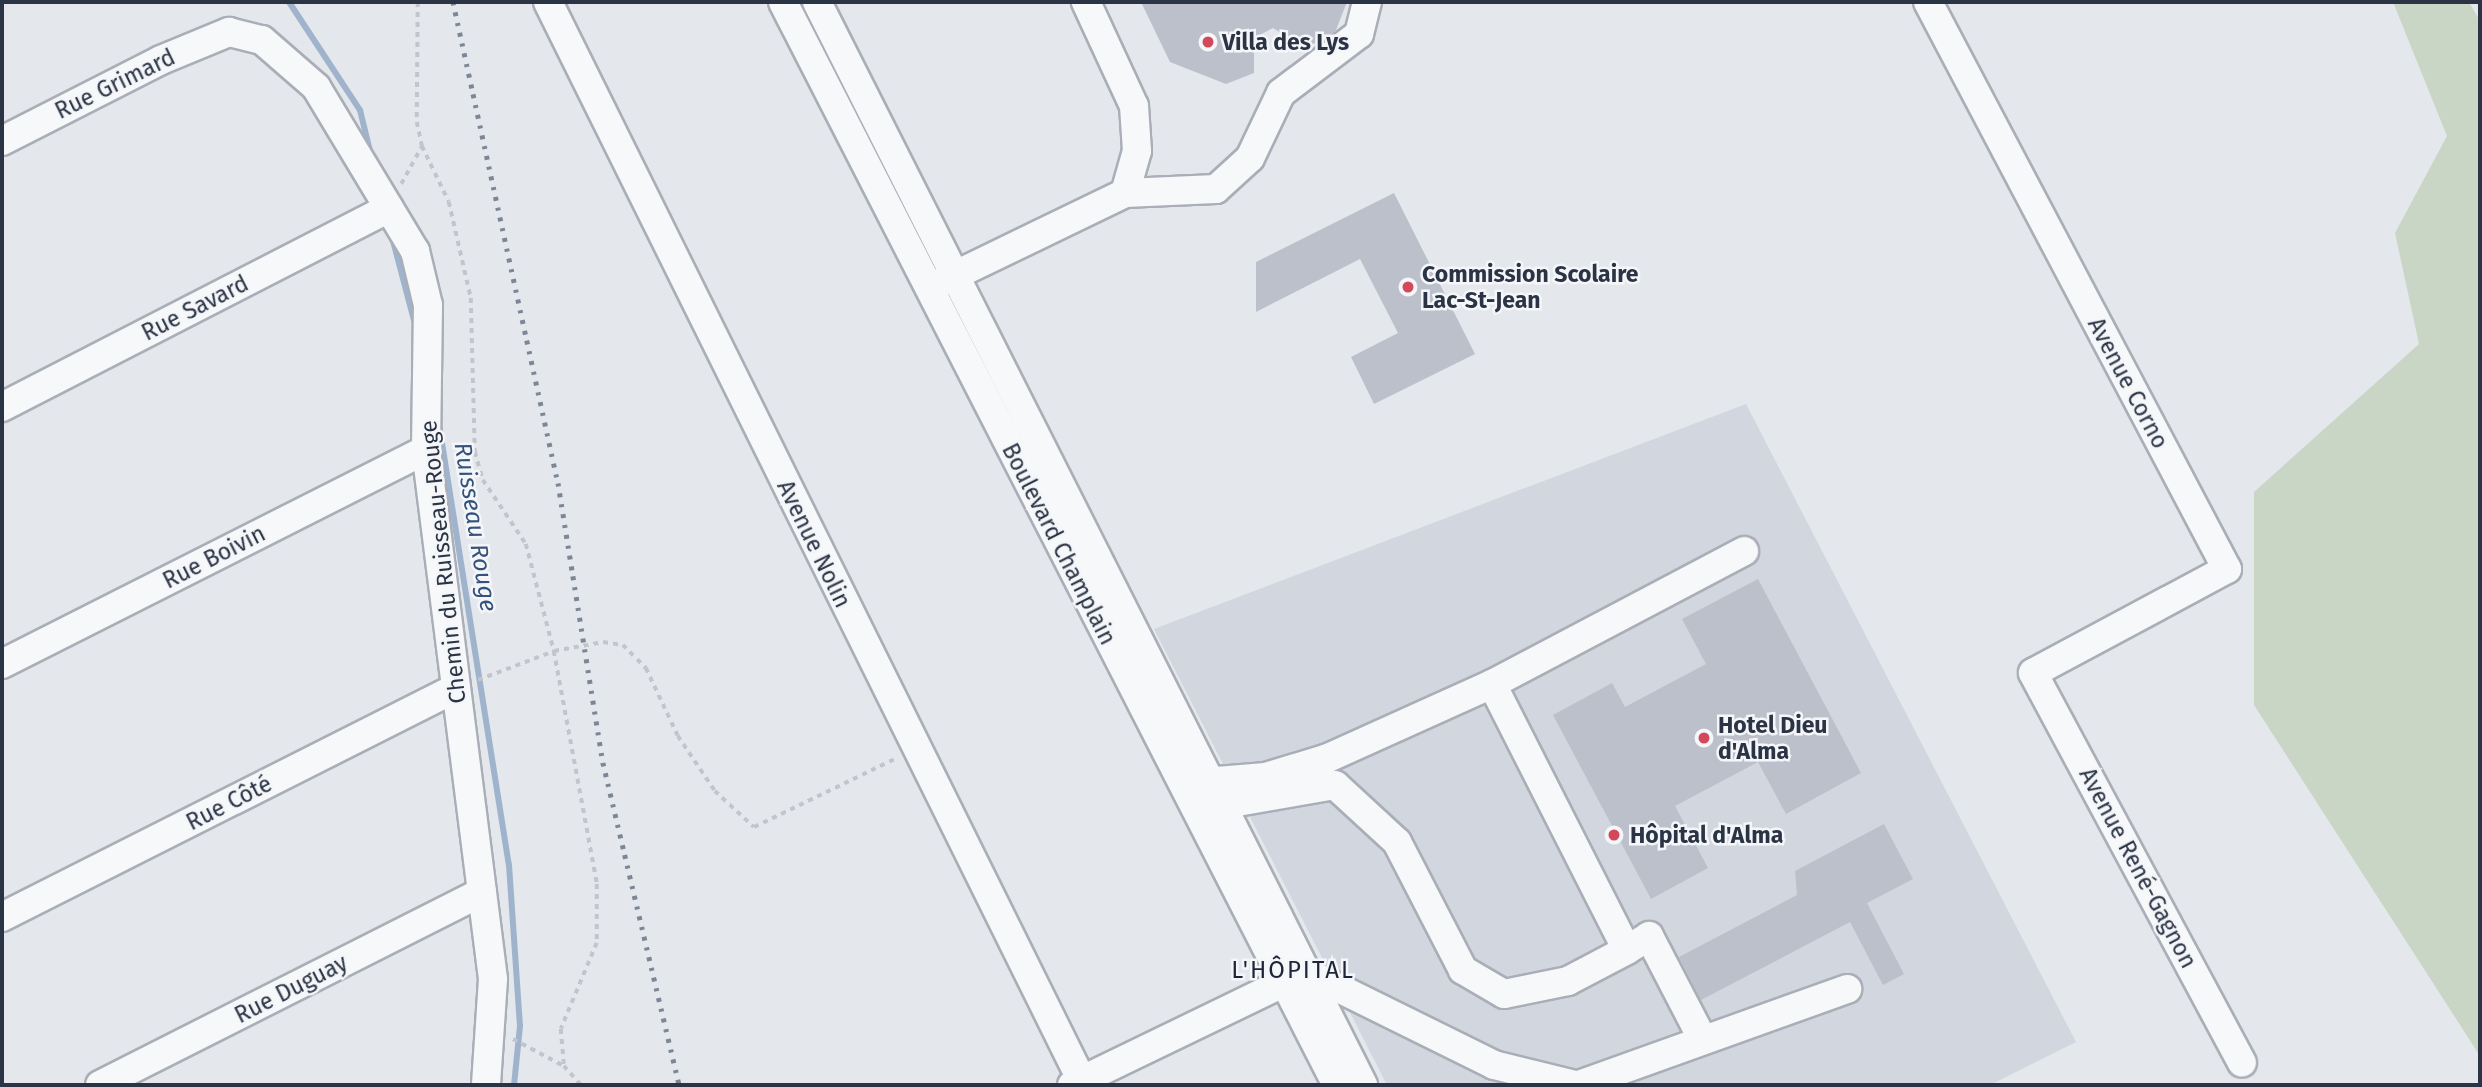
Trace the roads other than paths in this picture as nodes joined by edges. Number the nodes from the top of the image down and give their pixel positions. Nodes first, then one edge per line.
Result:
1 (548, 2) edge
2 (783, 2) edge
3 (817, 2) edge
4 (1086, 2) edge
5 (1367, 2) edge
6 (1928, 2) edge
7 (229, 32) joint
8 (2, 141) edge
9 (1125, 192) junction
10 (389, 208) junction
11 (954, 276) junction
12 (929, 289) junction
13 (2, 407) edge
14 (426, 450) junction
15 (1744, 551) dead end
16 (2, 664) edge
17 (2033, 673) joint
18 (1492, 684) junction
19 (456, 688) junction
20 (1200, 795) junction
21 (482, 892) junction
22 (2, 917) edge
23 (1627, 950) junction
24 (1295, 977) junction
25 (1847, 989) dead end
26 (1703, 1040) junction
27 (2242, 1063) dead end
28 (1079, 1084) edge
29 (100, 1085) edge
30 (486, 1085) edge
31 (1337, 1085) edge
32 (1363, 1085) edge
33 (1577, 1085) edge

1 - 28 street, Avenue Nolin
2 - 12 street, Boulevard Champlain
3 - 11 street, Boulevard Champlain
4 - 9 street
5 - 9 street
6 - 17 street, Avenue Corno
7 - 8 street, Rue Grimard
7 - 10 street, Chemin du Ruisseau-Rouge
9 - 11 street
10 - 13 street, Rue Savard
10 - 14 street, Chemin du Ruisseau-Rouge
11 - 12 street
11 - 20 street, Boulevard Champlain
12 - 20 street, Boulevard Champlain
14 - 16 street, Rue Boivin
14 - 19 street, Chemin du Ruisseau-Rouge
15 - 18 street
17 - 27 street, Avenue René-Gagnon
18 - 20 street
18 - 23 street
19 - 21 street, Chemin du Ruisseau-Rouge
19 - 22 street, Rue Côté
20 - 23 street
20 - 24 street, Boulevard Champlain
21 - 29 street, Rue Duguay
21 - 30 street, Chemin du Ruisseau-Rouge
23 - 26 street
24 - 28 street
24 - 31 street, Boulevard Champlain
24 - 32 street, Boulevard Champlain
24 - 33 street
25 - 26 street
26 - 33 street

